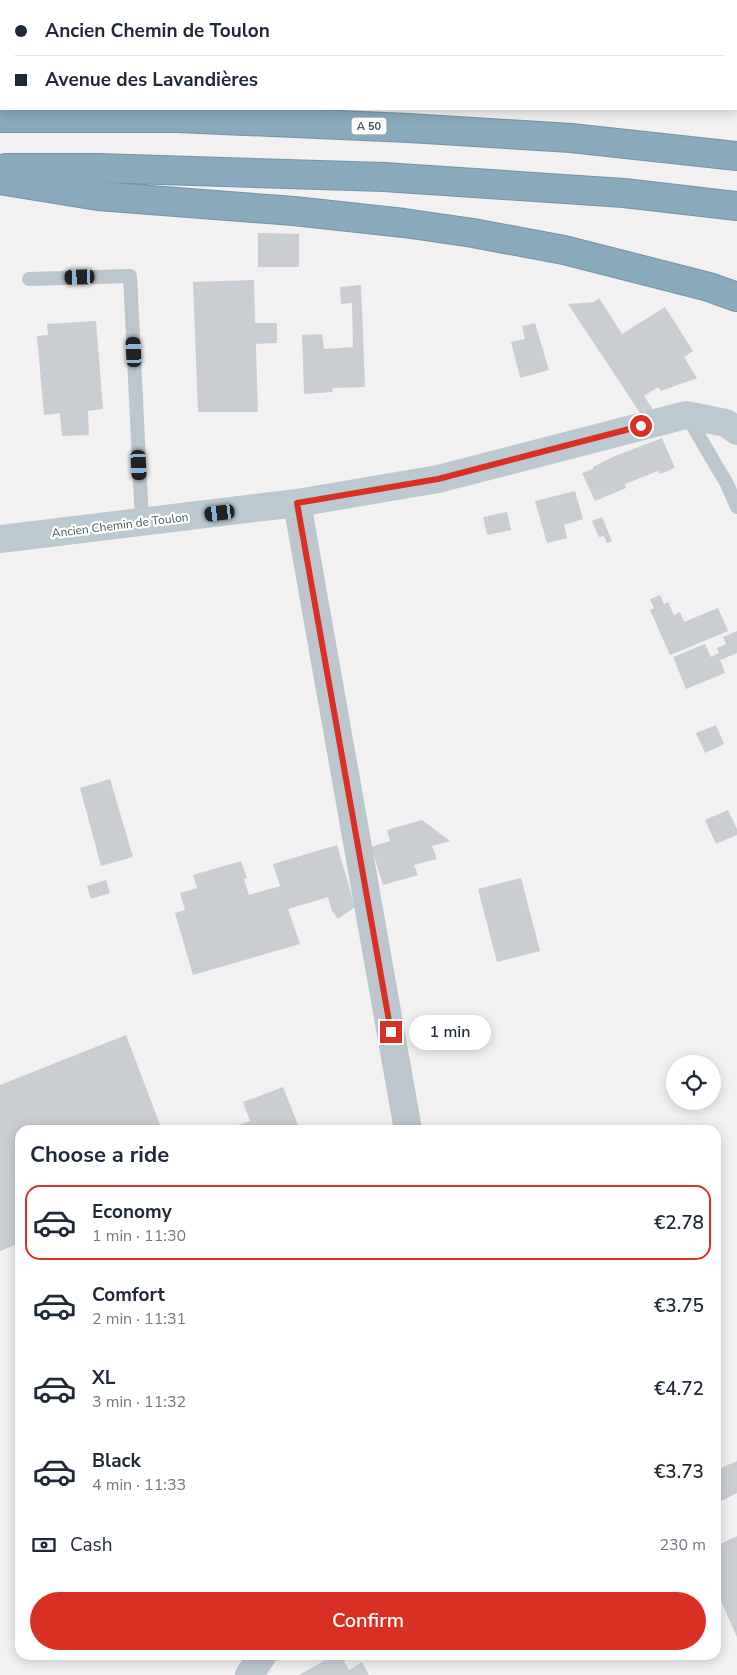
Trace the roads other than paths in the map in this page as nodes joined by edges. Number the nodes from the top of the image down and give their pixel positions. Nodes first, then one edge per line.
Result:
1 (51, 110) edge
2 (0, 116) edge
3 (737, 156) edge
4 (0, 168) edge
5 (0, 180) edge
6 (737, 206) edge
7 (29, 279) dead end
8 (737, 297) edge
9 (686, 415) junction
10 (737, 431) edge
11 (297, 503) junction
12 (737, 507) edge
13 (142, 522) junction
14 (0, 540) edge
15 (407, 1125) edge
16 (260, 1660) edge
17 (249, 1675) edge

1 - 2 highway
2 - 3 highway, A 50
4 - 6 highway
5 - 8 highway
7 - 13 lane
9 - 10 main road, Ancien Chemin de Toulon
9 - 11 main road, Ancien Chemin de Toulon
9 - 12 lane
11 - 13 main road, Ancien Chemin de Toulon
11 - 15 street
13 - 14 main road, Ancien Chemin de Toulon
16 - 17 street

